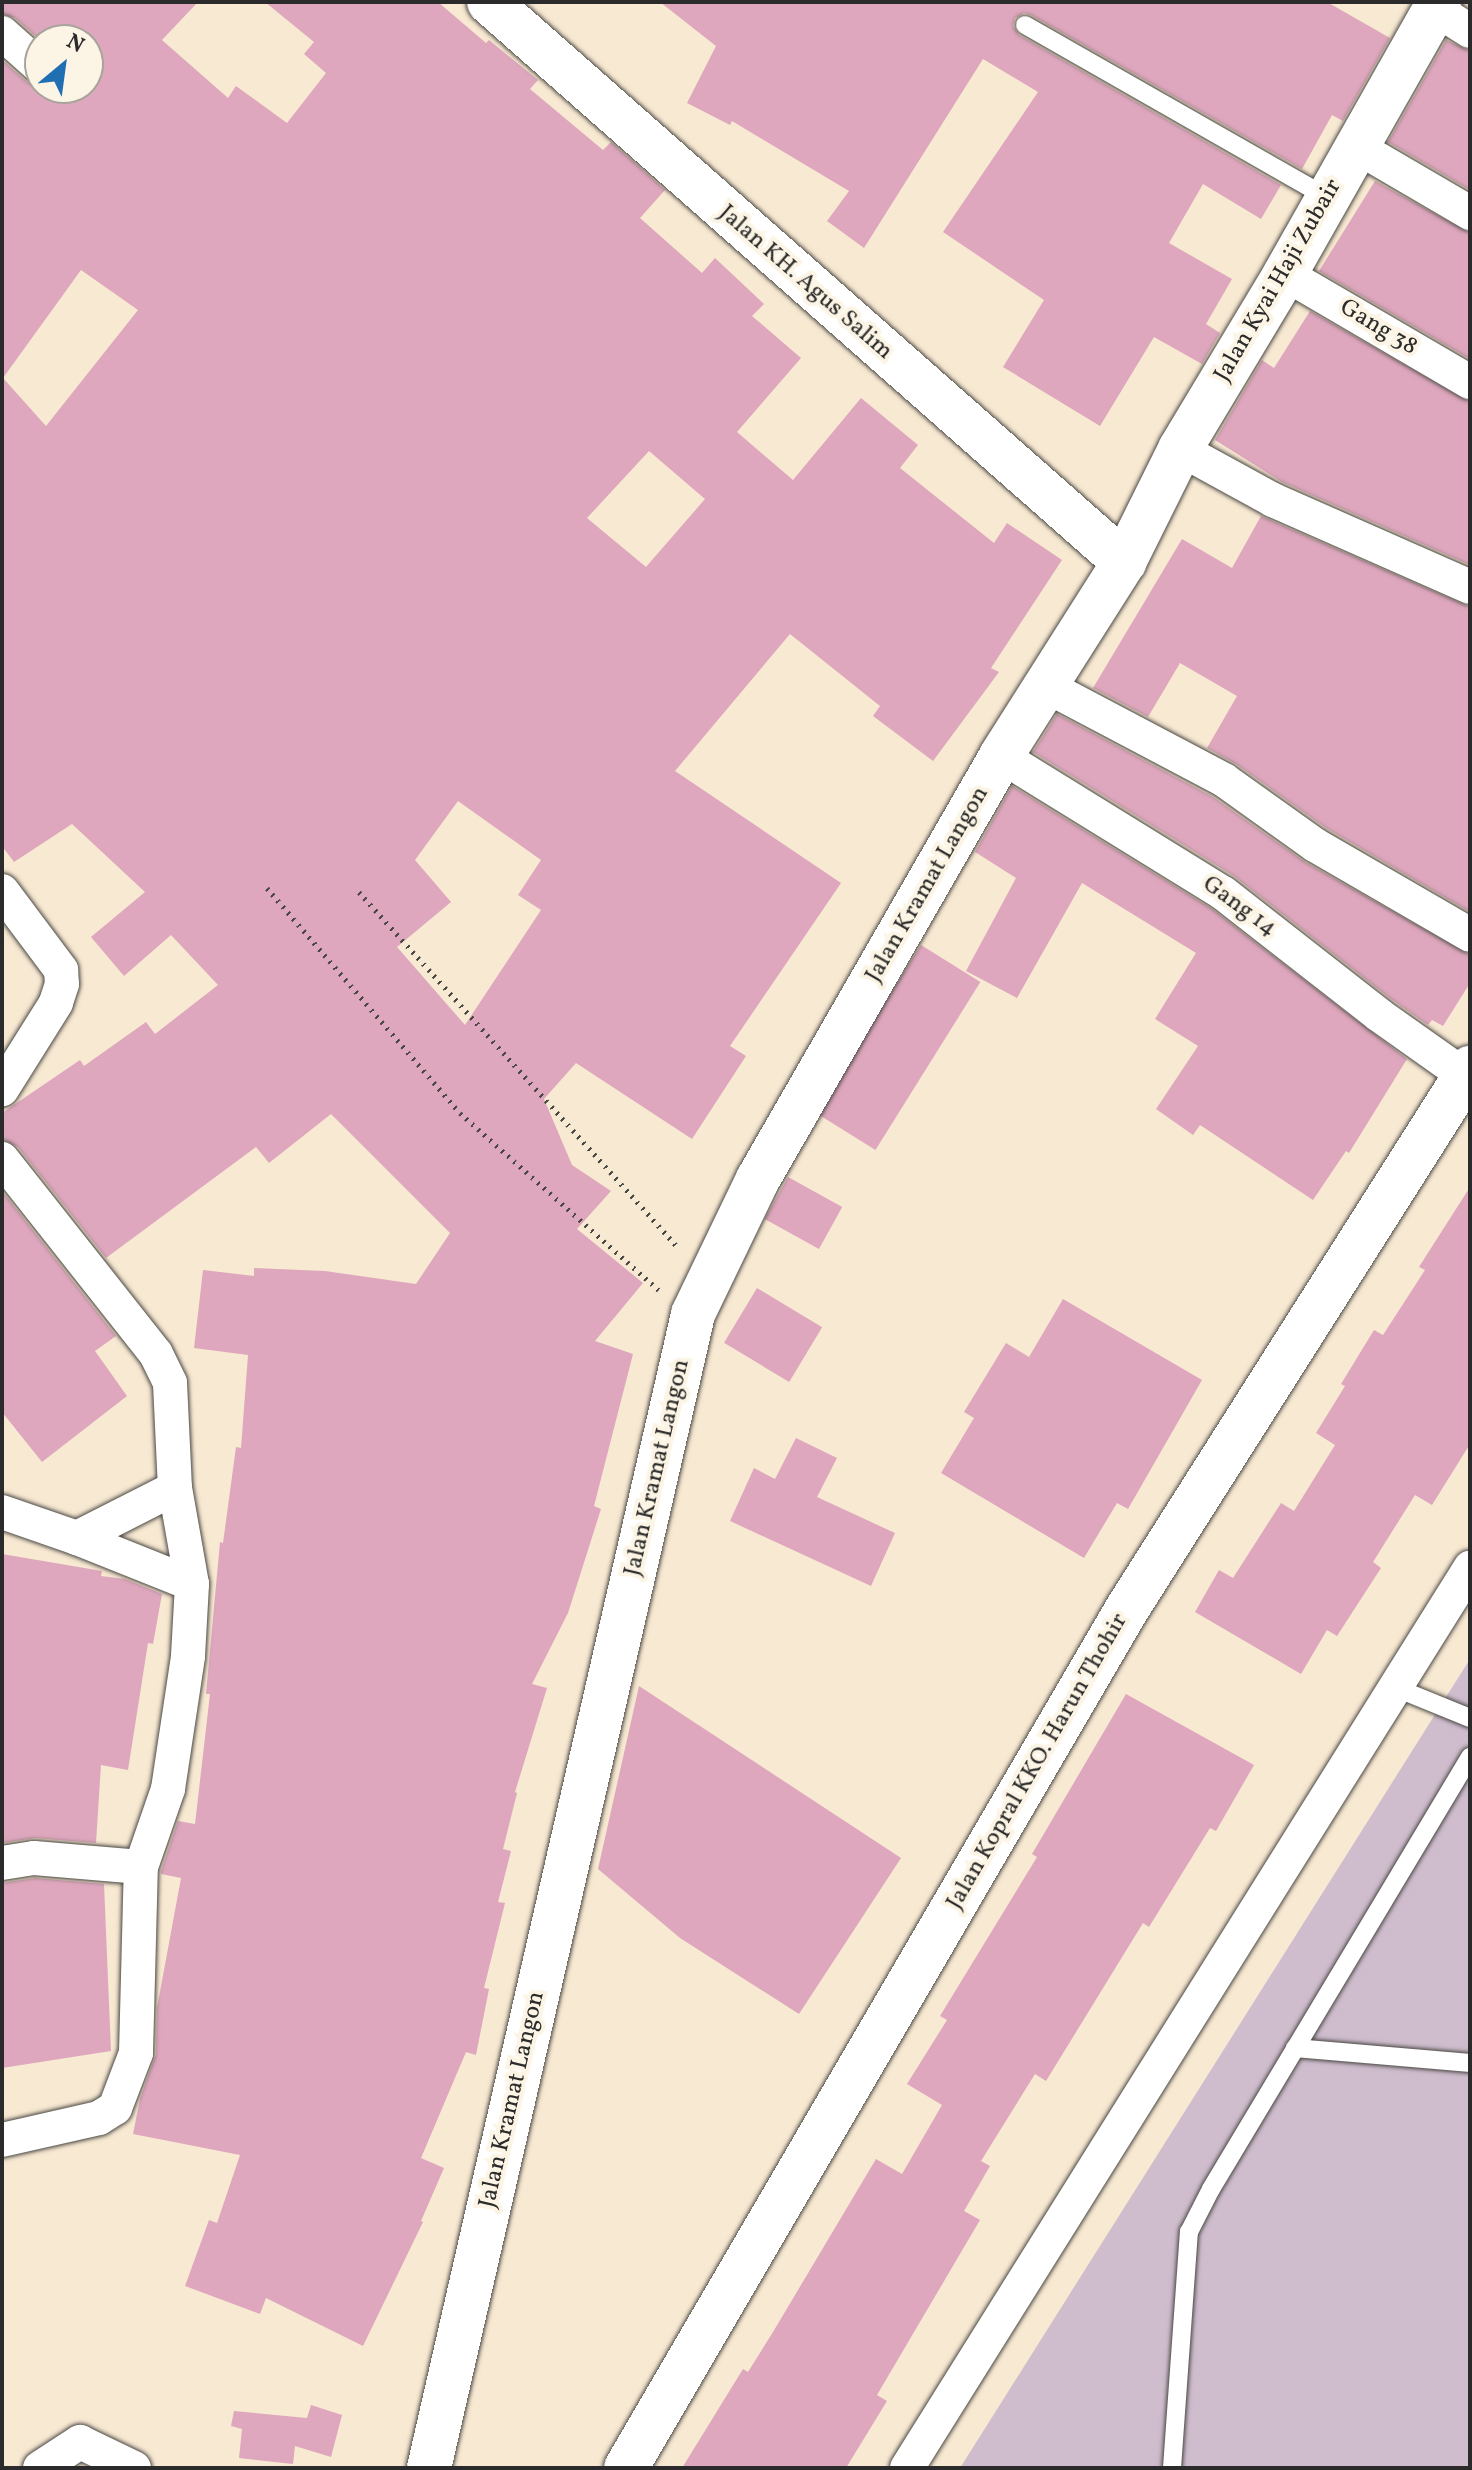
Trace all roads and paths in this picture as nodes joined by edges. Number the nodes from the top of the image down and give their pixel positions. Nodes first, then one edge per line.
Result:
1 (489, 2) edge
2 (1448, 14) edge
3 (1025, 25) dead end
4 (2, 33) edge
5 (24, 53) edge
6 (1357, 147) junction
7 (1328, 198) junction
8 (1470, 213) edge
9 (1285, 274) junction
10 (1470, 382) edge
11 (1180, 449) junction
12 (1124, 562) junction
13 (1470, 587) edge
14 (1046, 686) junction
15 (1001, 756) junction
16 (267, 888) dead end
17 (2, 891) edge
18 (359, 892) dead end
19 (1470, 935) edge
20 (1468, 1072) edge
21 (2, 1089) edge
22 (2, 1159) edge
23 (701, 1298) junction
24 (175, 1488) junction
25 (2, 1512) edge
26 (77, 1538) junction
27 (1470, 1568) edge
28 (192, 1584) junction
29 (1394, 1687) junction
30 (1470, 1718) edge
31 (1470, 1757) edge
32 (2, 1863) edge
33 (141, 1867) junction
34 (1295, 2048) junction
35 (1470, 2063) edge
36 (2, 2140) edge
37 (40, 2468) edge
38 (134, 2468) edge
39 (429, 2468) edge
40 (626, 2468) edge
41 (907, 2468) edge
42 (1172, 2468) edge

1 - 12 street, Jalan KH. Agus Salim
2 - 6 street, Jalan Kyai Haji Zubair
3 - 7 lane
4 - 5 street
6 - 7 street, Jalan Kyai Haji Zubair
6 - 8 street
7 - 9 street, Jalan Kyai Haji Zubair
9 - 10 street, Gang 38
9 - 11 street, Jalan Kyai Haji Zubair
11 - 12 street, Jalan Kyai Haji Zubair
11 - 13 street
12 - 14 street, Jalan Kramat Langon
14 - 15 street, Jalan Kramat Langon
14 - 19 street
15 - 20 street, Gang 14
15 - 23 street, Jalan Kramat Langon
16 - 23 path
17 - 21 street
18 - 23 path
20 - 40 street, Jalan Kopral KKO. Harun Thohir
22 - 24 street
23 - 39 street, Jalan Kramat Langon
24 - 26 street
24 - 28 street
25 - 26 street
26 - 28 street
27 - 29 street
28 - 33 street
29 - 30 lane
29 - 41 street
31 - 34 lane
32 - 33 street
33 - 36 street
34 - 35 lane
34 - 42 lane
37 - 38 street

